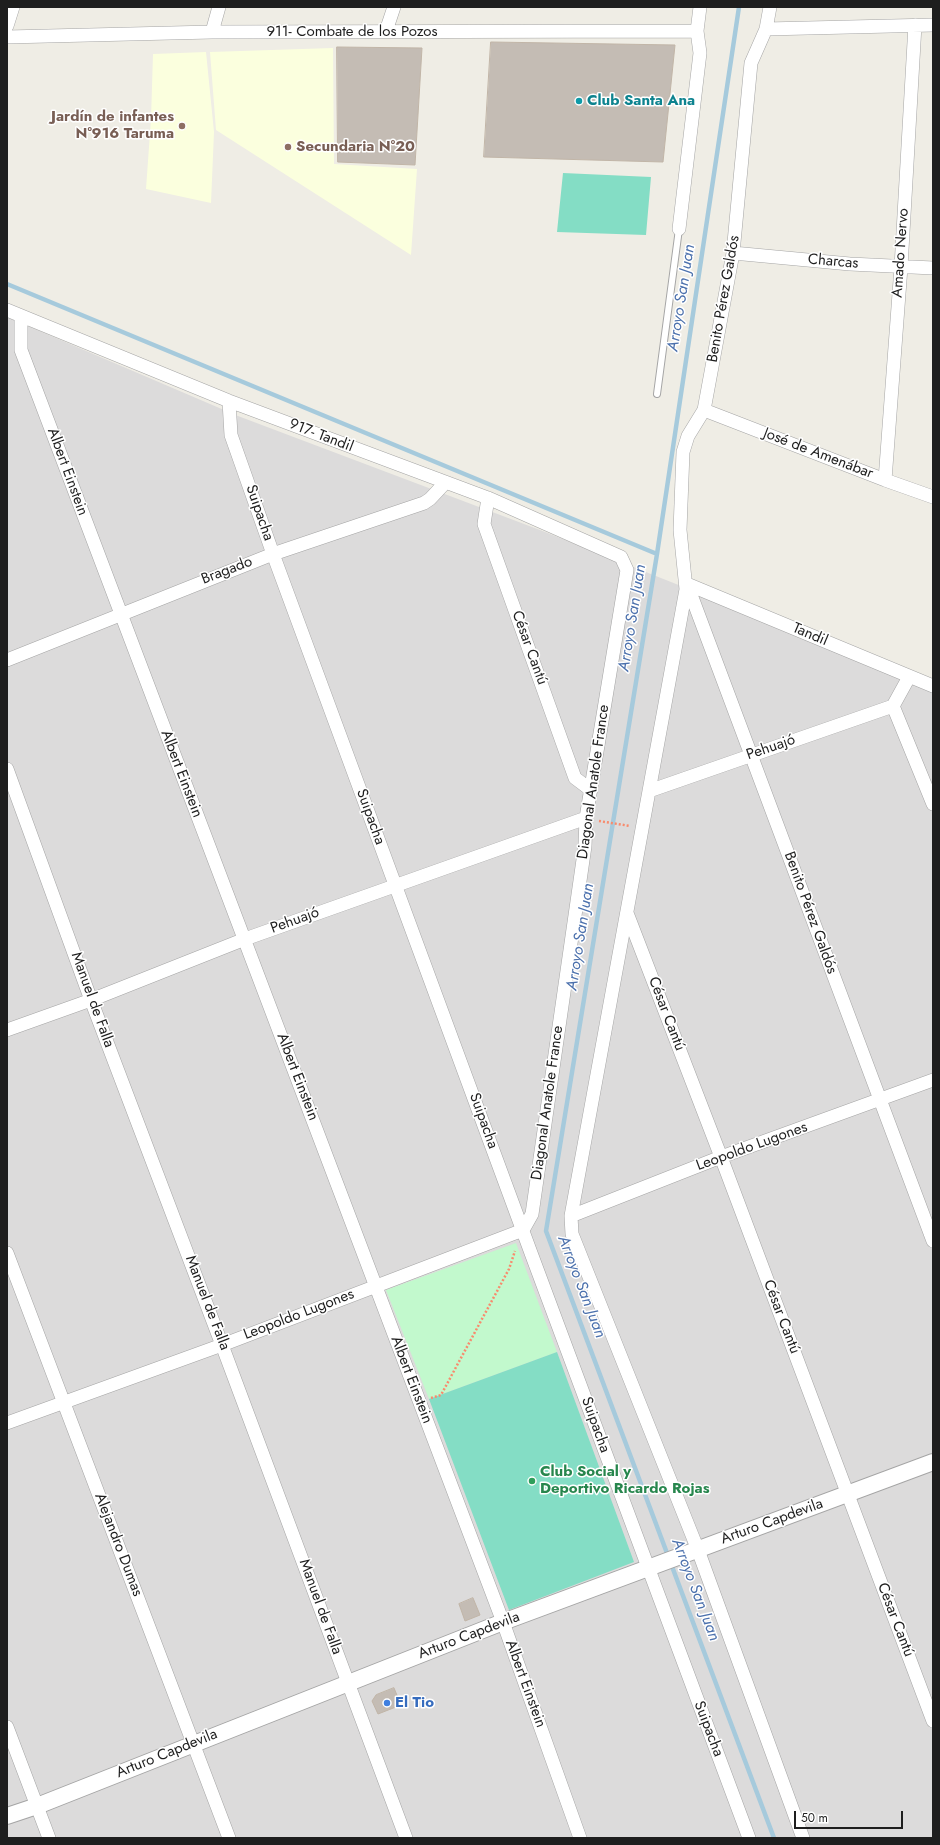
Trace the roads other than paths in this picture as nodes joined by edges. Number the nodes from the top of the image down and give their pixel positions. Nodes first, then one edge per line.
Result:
1 (13, 7) edge
2 (220, 7) edge
3 (394, 7) edge
4 (700, 7) edge
5 (770, 7) edge
6 (915, 25) junction
7 (933, 25) edge
8 (7, 26) edge
9 (766, 29) junction
10 (386, 31) junction
11 (212, 32) junction
12 (697, 32) junction
13 (7, 37) edge
14 (679, 229) joint
15 (733, 253) junction
16 (901, 267) junction
17 (933, 268) edge
18 (7, 310) edge
19 (21, 316) junction
20 (657, 394) dead end
21 (229, 401) junction
22 (704, 410) junction
23 (885, 480) junction
24 (445, 483) junction
25 (933, 497) edge
26 (488, 498) junction
27 (273, 554) junction
28 (627, 570) joint
29 (686, 586) junction
30 (120, 613) junction
31 (7, 660) edge
32 (909, 676) junction
33 (933, 686) edge
34 (893, 706) junction
35 (751, 755) junction
36 (7, 769) edge
37 (591, 790) junction
38 (649, 791) junction
39 (933, 804) edge
40 (586, 818) junction
41 (395, 885) junction
42 (627, 913) junction
43 (245, 939) junction
44 (91, 1000) junction
45 (7, 1030) edge
46 (933, 1080) edge
47 (880, 1100) junction
48 (721, 1157) junction
49 (571, 1216) junction
50 (523, 1230) junction
51 (933, 1241) edge
52 (7, 1253) edge
53 (375, 1285) junction
54 (222, 1345) junction
55 (65, 1402) junction
56 (7, 1423) edge
57 (933, 1462) edge
58 (848, 1494) junction
59 (692, 1552) junction
60 (652, 1566) junction
61 (503, 1622) junction
62 (348, 1683) junction
63 (933, 1721) edge
64 (7, 1728) edge
65 (192, 1743) junction
66 (37, 1806) junction
67 (7, 1816) edge
68 (49, 1838) edge
69 (229, 1838) edge
70 (406, 1838) edge
71 (580, 1838) edge
72 (749, 1838) edge
73 (803, 1838) edge

1 - 8 street
2 - 11 street
3 - 10 street
4 - 12 street
5 - 9 street, Benito Pérez Galdós
6 - 7 street
6 - 9 street
6 - 16 street, Amado Nervo
9 - 15 street, Benito Pérez Galdós
10 - 11 street, 911- Combate de los Pozos
10 - 12 street, 911- Combate de los Pozos
11 - 13 street, 911- Combate de los Pozos
12 - 14 street
14 - 20 lane
15 - 16 street, Charcas
15 - 22 street, Benito Pérez Galdós
16 - 17 street, Charcas
16 - 23 street, Amado Nervo
18 - 19 street, 917- Tandil
19 - 21 street, 917- Tandil
19 - 30 street, Albert Einstein
21 - 24 street, 917- Tandil
21 - 27 street, Suipacha
22 - 23 street, José de Amenábar
22 - 29 street, Benito Pérez Galdós
23 - 25 street, José de Amenábar
24 - 26 street, 917- Tandil
24 - 27 street, Bragado
26 - 28 street, 917- Tandil
26 - 37 street, César Cantú
27 - 30 street, Bragado
27 - 41 street, Suipacha
28 - 37 street, Diagonal Anatole France
29 - 32 street, Tandil
29 - 35 street, Benito Pérez Galdós
29 - 38 street
30 - 31 street, Bragado
30 - 43 street, Albert Einstein
32 - 33 street, Tandil
32 - 34 street
34 - 35 street, Pehuajó
34 - 39 street
35 - 38 street, Pehuajó
35 - 47 street, Benito Pérez Galdós
36 - 44 street, Manuel de Falla
37 - 40 street, Diagonal Anatole France
38 - 42 street
40 - 41 street, Pehuajó
40 - 50 street, Diagonal Anatole France
41 - 43 street, Pehuajó
41 - 50 street, Suipacha
42 - 48 street, César Cantú
42 - 49 street
43 - 44 street, Pehuajó
43 - 53 street, Albert Einstein
44 - 45 street, Pehuajó
44 - 54 street, Manuel de Falla
46 - 47 street, Leopoldo Lugones
47 - 48 street, Leopoldo Lugones
47 - 51 street, Benito Pérez Galdós
48 - 49 street, Leopoldo Lugones
48 - 58 street, César Cantú
49 - 59 street
50 - 53 street, Leopoldo Lugones
50 - 60 street, Suipacha
52 - 55 street, Alejandro Dumas
53 - 54 street, Leopoldo Lugones
53 - 61 street, Albert Einstein
54 - 55 street, Leopoldo Lugones
54 - 62 street, Manuel de Falla
55 - 56 street, Leopoldo Lugones
55 - 65 street, Alejandro Dumas
57 - 58 street, Arturo Capdevila
58 - 59 street, Arturo Capdevila
58 - 63 street, César Cantú
59 - 60 street, Arturo Capdevila
59 - 73 street
60 - 61 street, Arturo Capdevila
60 - 72 street, Suipacha
61 - 62 street, Arturo Capdevila
61 - 71 street, Albert Einstein
62 - 65 street, Arturo Capdevila
62 - 70 street, Manuel de Falla
64 - 66 street
65 - 66 street, Arturo Capdevila
65 - 69 street, Alejandro Dumas
66 - 67 street, Arturo Capdevila
66 - 68 street

